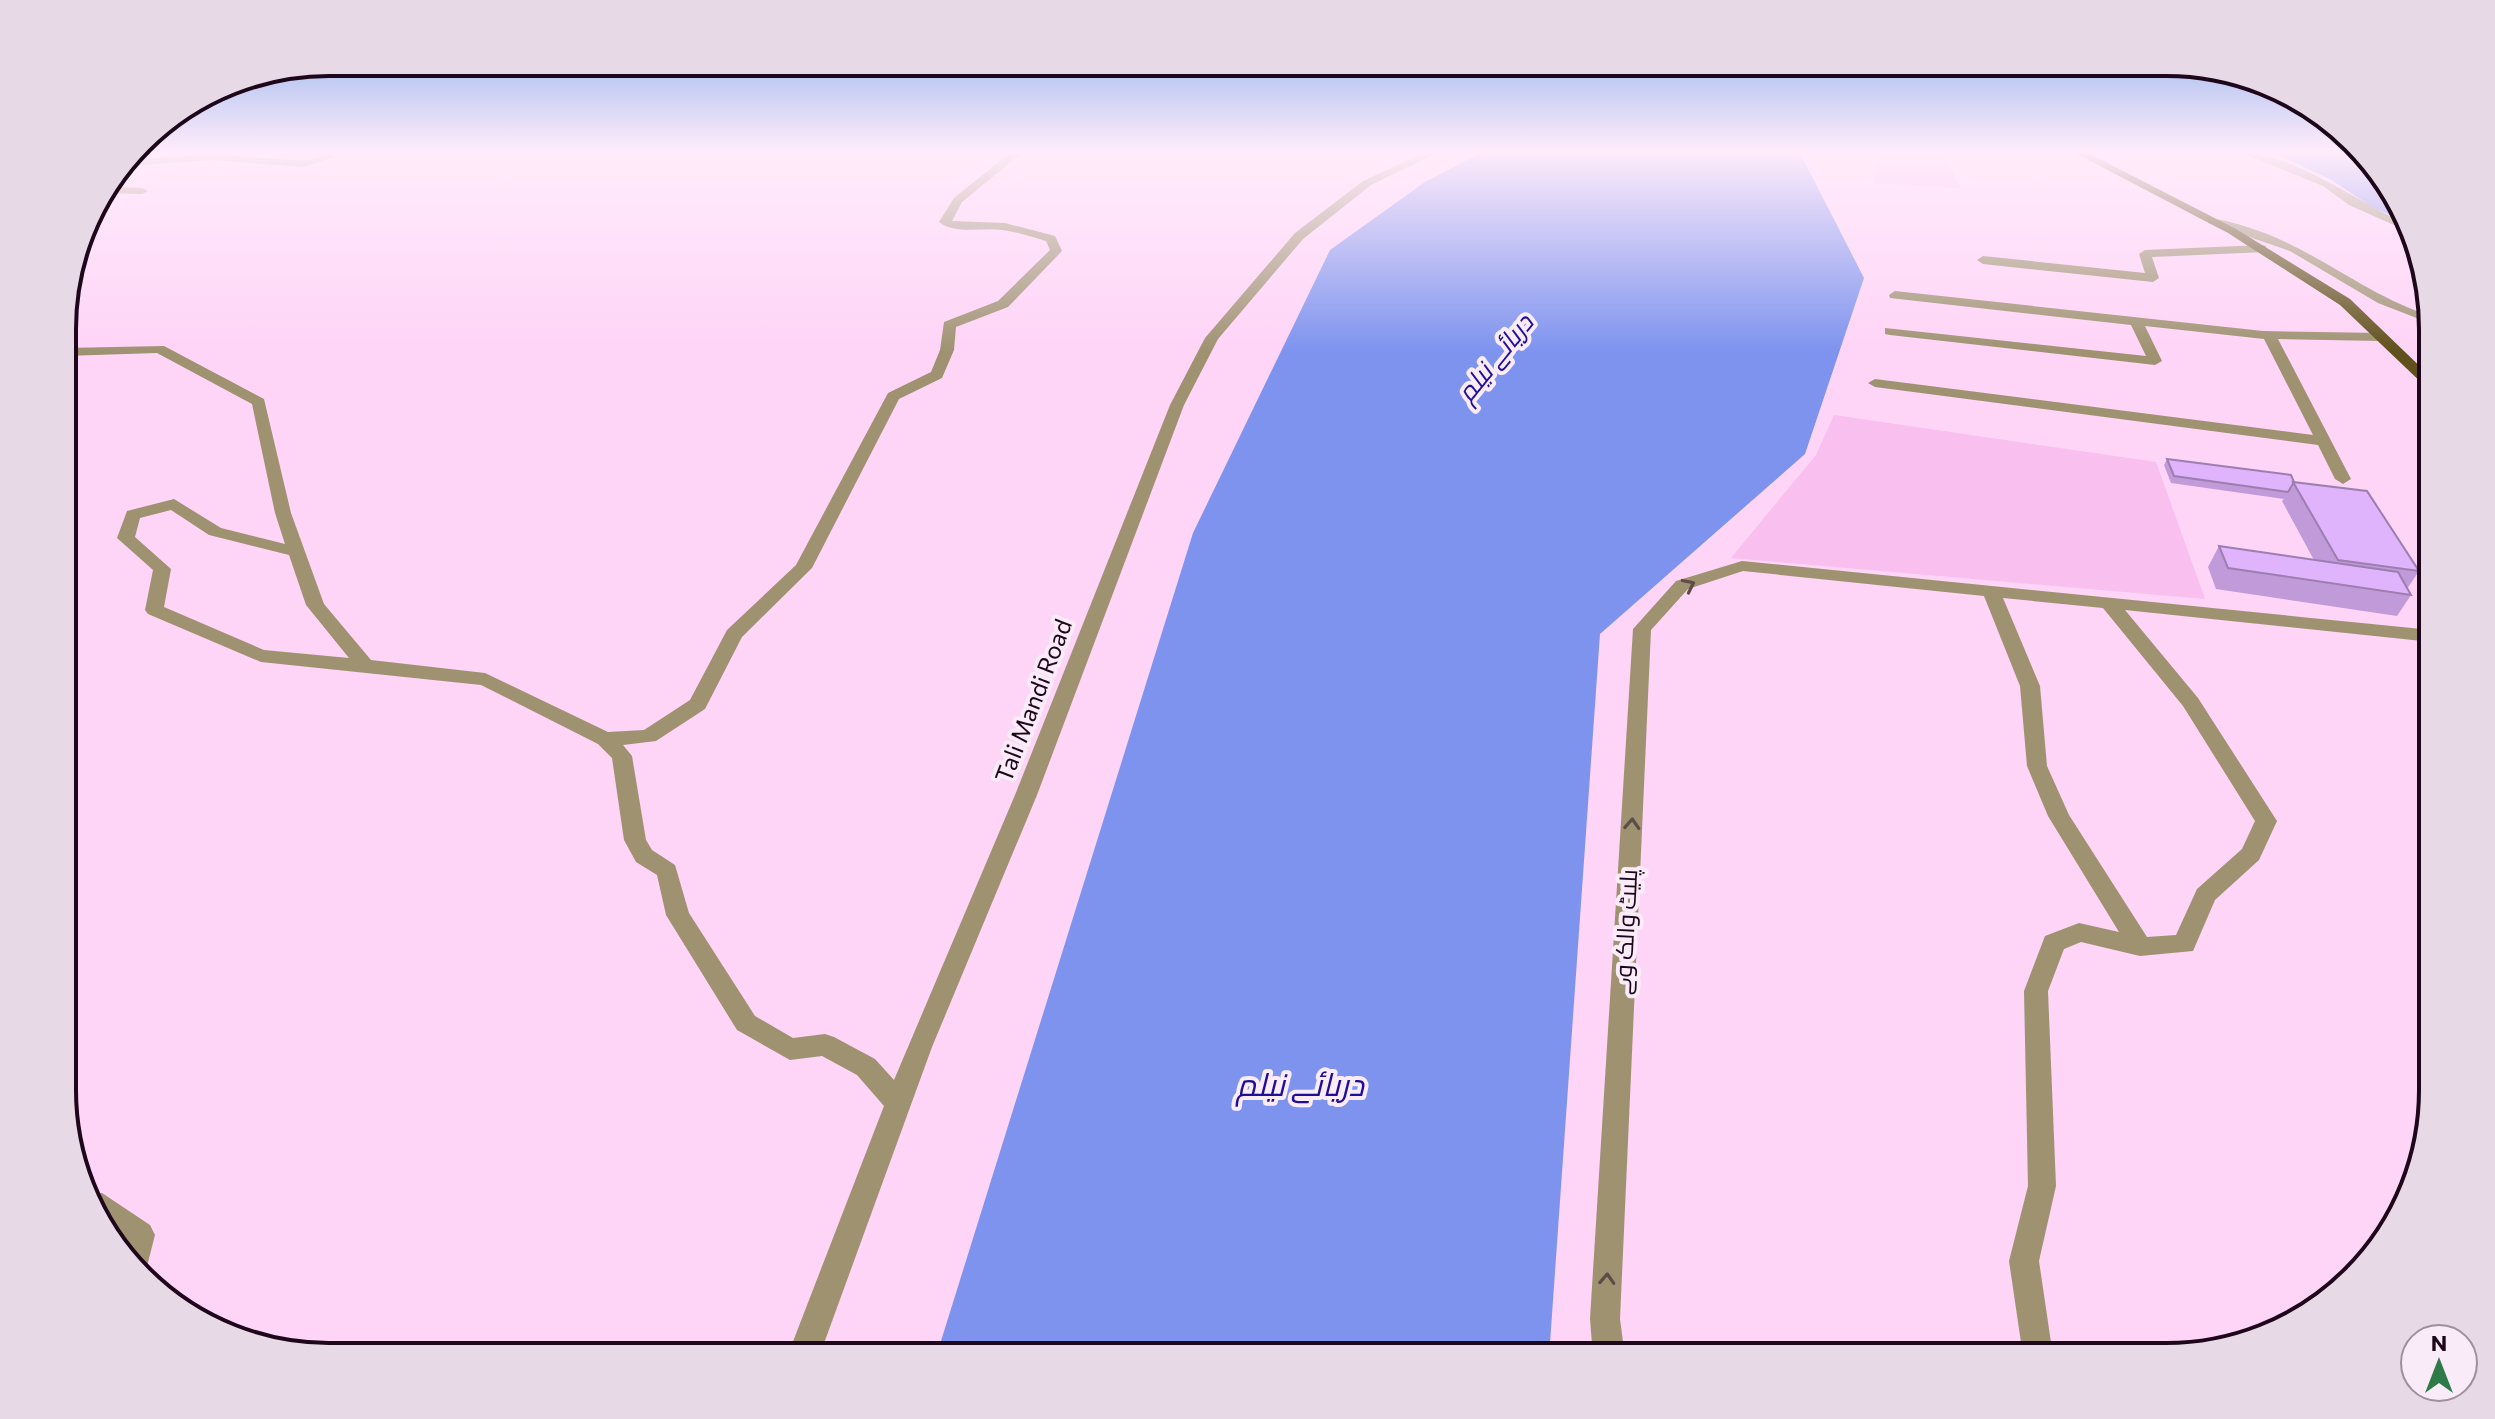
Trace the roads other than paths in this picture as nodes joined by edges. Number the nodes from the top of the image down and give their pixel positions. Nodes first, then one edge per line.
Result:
1 (947, 219) edge
2 (1321, 219) edge
3 (2209, 219) edge
4 (2212, 221) junction
5 (2262, 249) junction
6 (1983, 260) dead end
7 (1895, 295) dead end
8 (2418, 314) edge
9 (2137, 323) junction
10 (1890, 331) dead end
11 (2269, 335) junction
12 (2381, 337) junction
13 (76, 352) edge
14 (2418, 372) edge
15 (1875, 383) dead end
16 (2324, 441) junction
17 (2343, 479) dead end
18 (296, 551) junction
19 (1991, 591) junction
20 (2108, 602) junction
21 (2418, 635) edge
22 (365, 665) junction
23 (605, 739) junction
24 (2140, 947) junction
25 (898, 1103) junction
26 (107, 1210) edge
27 (137, 1254) edge
28 (1607, 1342) edge
29 (2036, 1342) edge
30 (808, 1343) edge

1 - 23 street
2 - 25 street, Tali Mandi Road
3 - 4 main road
4 - 5 main road
4 - 8 street
5 - 6 street
5 - 12 main road
7 - 9 street
9 - 10 street
9 - 11 street
11 - 12 street
11 - 16 street
12 - 14 main road
13 - 18 street
15 - 16 street
16 - 17 street
18 - 22 street
18 - 22 street
19 - 20 street
19 - 24 street
28 -> 19 street, پلیٹ والک وے
20 - 21 street
20 - 24 street
22 - 23 street
23 - 25 street
24 - 29 street
25 - 30 street, Tali Mandi Road
26 - 27 street

